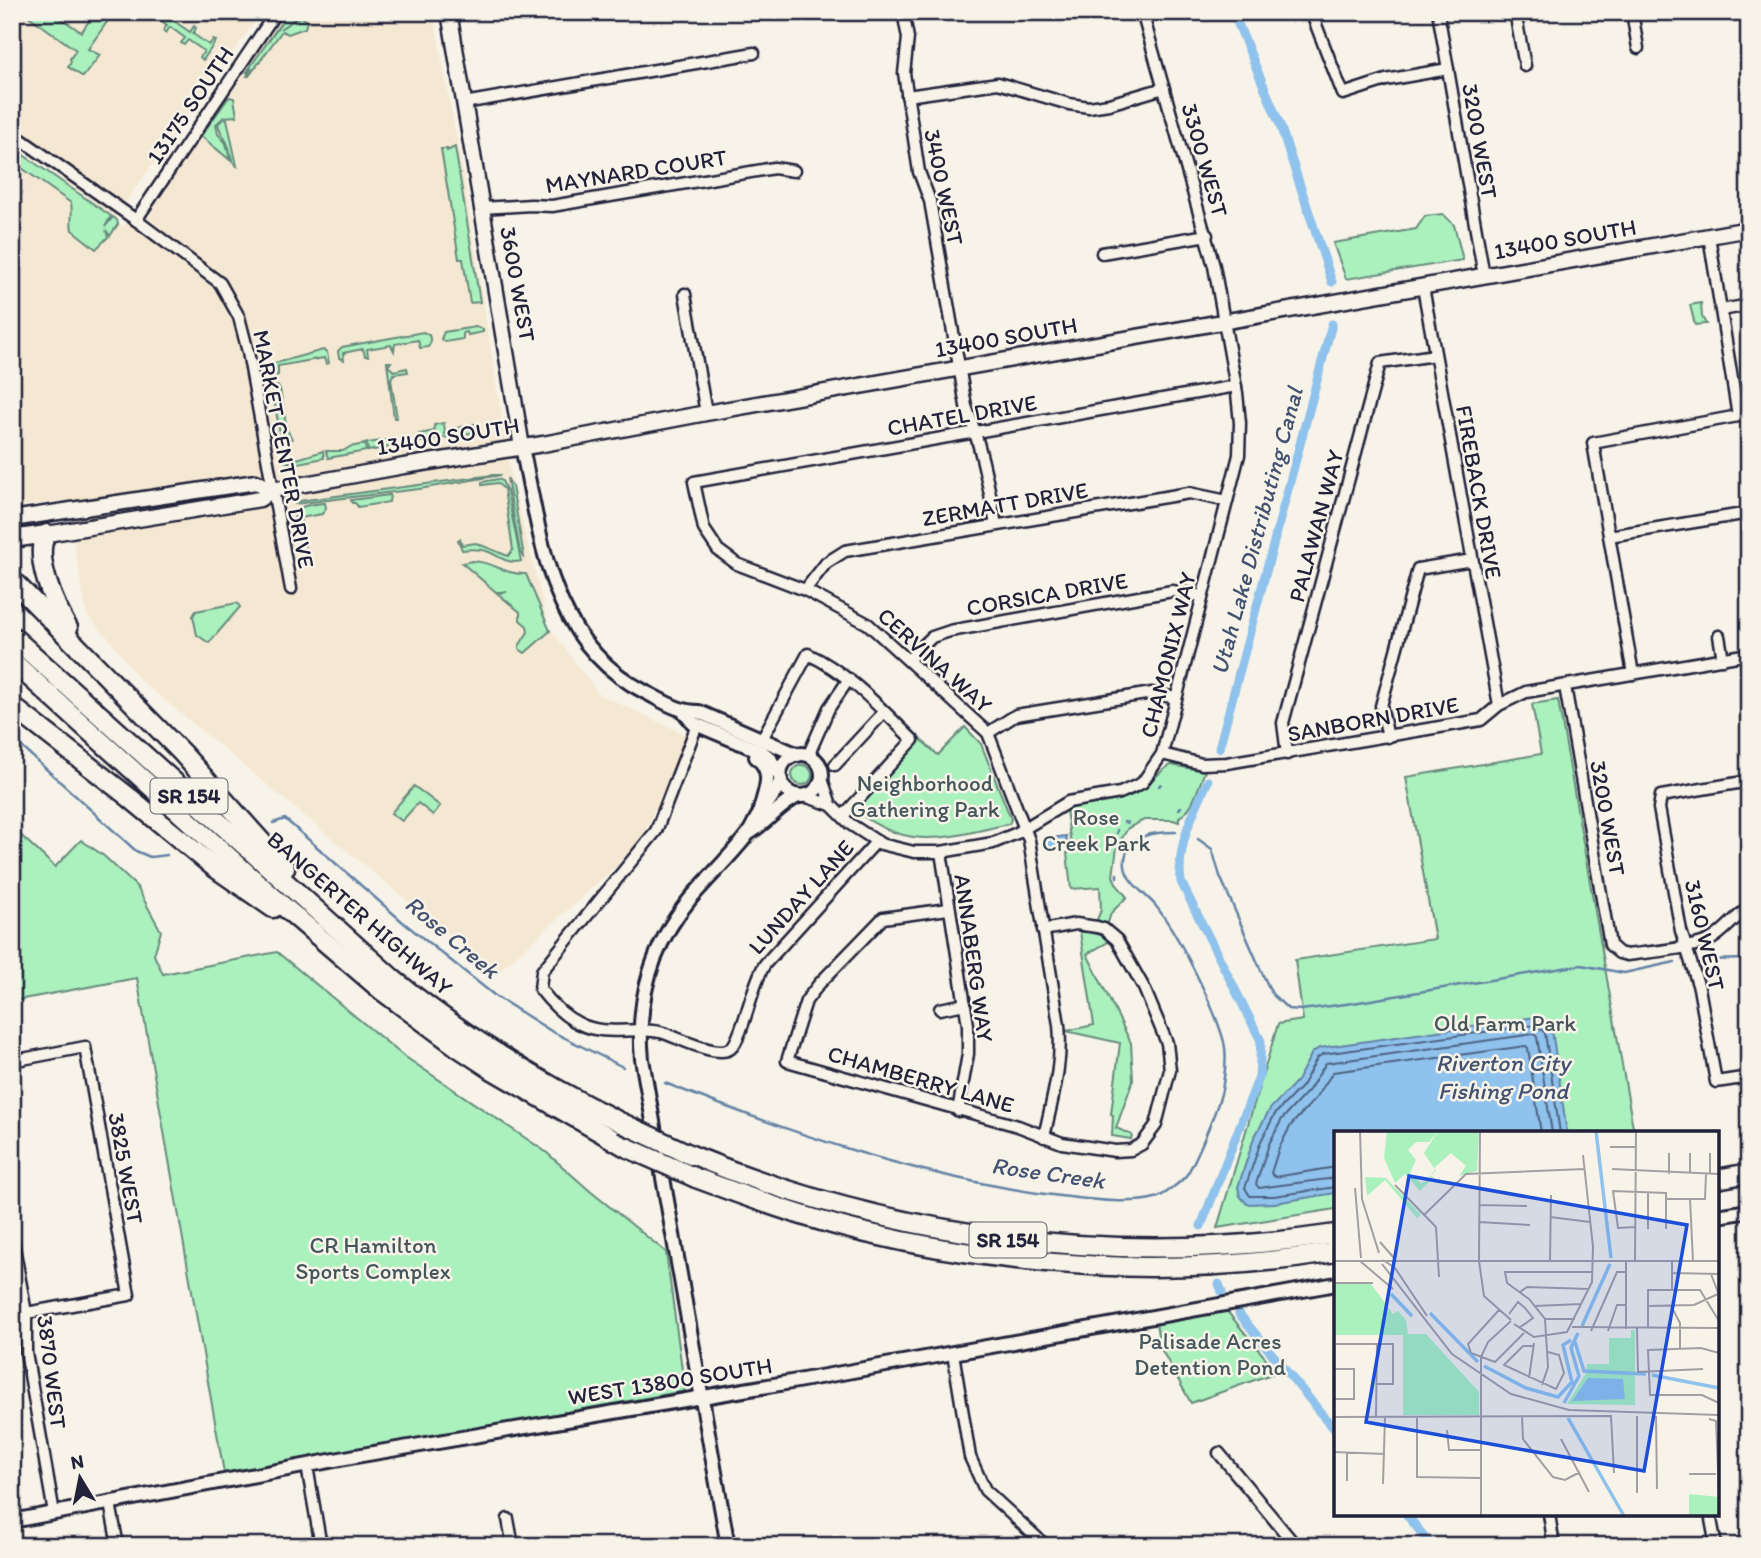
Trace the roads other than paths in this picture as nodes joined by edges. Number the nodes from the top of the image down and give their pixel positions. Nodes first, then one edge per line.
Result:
1 (276, 12) edge
2 (449, 12) edge
3 (903, 12) edge
4 (1142, 12) edge
5 (1311, 12) edge
6 (1438, 12) edge
7 (1515, 12) edge
8 (1632, 12) edge
9 (1638, 48) dead end
10 (754, 53) dead end
11 (1525, 66) dead end
12 (1448, 69) junction
13 (1164, 88) junction
14 (907, 96) junction
15 (464, 103) junction
16 (12, 133) edge
17 (794, 171) dead end
18 (482, 208) junction
19 (136, 220) junction
20 (1749, 229) edge
21 (1207, 235) junction
22 (1709, 236) junction
23 (1102, 253) dead end
24 (1483, 276) junction
25 (1423, 287) junction
26 (685, 294) dead end
27 (1749, 305) edge
28 (1722, 310) junction
29 (1223, 321) junction
30 (1435, 355) junction
31 (958, 368) junction
32 (1236, 386) junction
33 (706, 413) junction
34 (1744, 415) edge
35 (975, 431) junction
36 (523, 447) junction
37 (694, 482) joint
38 (272, 490) junction
39 (1227, 501) junction
40 (1749, 513) edge
41 (12, 519) edge
42 (996, 525) junction
43 (47, 534) junction
44 (1609, 536) junction
45 (12, 539) edge
46 (1472, 559) junction
47 (12, 580) edge
48 (290, 589) dead end
49 (805, 590) junction
50 (1202, 596) junction
51 (12, 636) edge
52 (1719, 636) dead end
53 (1749, 654) edge
54 (88, 657) junction
55 (1723, 659) junction
56 (908, 660) junction
57 (12, 661) edge
58 (1633, 674) junction
59 (849, 679) junction
60 (1565, 686) junction
61 (1176, 698) junction
62 (1499, 705) junction
63 (12, 706) edge
64 (684, 712) junction
65 (884, 712) junction
66 (697, 725) junction
67 (988, 733) junction
68 (719, 736) junction
69 (1388, 737) junction
70 (762, 740) junction
71 (1162, 754) junction
72 (1287, 754) junction
73 (803, 755) junction
74 (835, 765) dead end
75 (781, 779) junction
76 (822, 779) junction
77 (1749, 780) edge
78 (801, 796) junction
79 (831, 805) junction
80 (759, 814) junction
81 (842, 816) junction
82 (1026, 827) junction
83 (749, 833) junction
84 (877, 841) junction
85 (941, 852) junction
86 (1749, 908) edge
87 (948, 909) junction
88 (1043, 930) junction
89 (320, 938) junction
90 (1685, 946) junction
91 (365, 956) junction
92 (965, 1004) junction
93 (940, 1009) dead end
94 (640, 1031) junction
95 (12, 1061) edge
96 (1749, 1077) edge
97 (958, 1111) junction
98 (1044, 1137) junction
99 (1749, 1161) edge
100 (1719, 1167) edge
101 (1749, 1173) edge
102 (1719, 1179) edge
103 (1749, 1211) edge
104 (1719, 1216) edge
105 (1334, 1234) edge
106 (12, 1236) edge
107 (1334, 1252) edge
108 (1334, 1284) edge
109 (26, 1313) junction
110 (953, 1353) junction
111 (702, 1396) junction
112 (1219, 1453) dead end
113 (307, 1466) junction
114 (110, 1503) junction
115 (54, 1513) junction
116 (1549, 1516) edge
117 (1710, 1516) edge
118 (508, 1519) dead end
119 (12, 1521) edge
120 (118, 1546) edge
121 (321, 1546) edge
122 (513, 1546) edge
123 (729, 1546) edge
124 (1046, 1546) edge
125 (1296, 1546) edge
126 (1554, 1546) edge
127 (1716, 1546) edge

1 - 19 street, 13175 SOUTH
2 - 15 main road, 3600 WEST
3 - 14 street, 3400 WEST
4 - 13 street, 3300 WEST
5 - 12 street
6 - 12 street, 3200 WEST
7 - 11 street
8 - 9 street
10 - 15 street
12 - 24 street, 3200 WEST
13 - 14 street
13 - 21 street, 3300 WEST
14 - 31 street, 3400 WEST
15 - 18 main road, 3600 WEST
16 - 19 street, MARKET CENTER DRIVE
17 - 18 street, MAYNARD COURT
18 - 36 main road, 3600 WEST
19 - 38 street, MARKET CENTER DRIVE
20 - 22 main road, 13400 SOUTH
21 - 23 street
21 - 29 street, 3300 WEST
22 - 24 main road, 13400 SOUTH
22 - 28 street
24 - 25 main road, 13400 SOUTH
25 - 29 main road, 13400 SOUTH
25 - 30 street, FIREBACK DRIVE
26 - 33 street
27 - 28 street
28 - 34 street
29 - 31 main road, 13400 SOUTH
29 - 32 street, CHAMONIX WAY
30 - 46 street, FIREBACK DRIVE
30 - 72 street, PALAWAN WAY
31 - 33 main road, 13400 SOUTH
31 - 35 street, 3400 WEST
32 - 35 street, CHATEL DRIVE
32 - 39 street, CHAMONIX WAY
33 - 36 main road, 13400 SOUTH
34 - 44 street
35 - 37 street, CHATEL DRIVE
35 - 42 street, 3400 WEST
36 - 38 main road, 13400 SOUTH
36 - 64 street, 3600 WEST
37 - 49 street, CERVINA WAY
38 - 41 main road, 13400 SOUTH
38 - 43 main road, 13400 SOUTH
38 - 48 street, MARKET CENTER DRIVE
39 - 42 street, ZERMATT DRIVE
39 - 50 street, CHAMONIX WAY
40 - 44 street
42 - 49 street, ZERMATT DRIVE
43 - 45 main road, 13400 SOUTH
43 - 54 highway
44 - 58 street
46 - 62 street, FIREBACK DRIVE
46 - 69 street
47 - 54 highway
49 - 56 street, CERVINA WAY
50 - 56 street, CORSICA DRIVE
50 - 61 street, CHAMONIX WAY
51 - 91 highway, BANGERTER HIGHWAY / SR 154
52 - 55 street
53 - 55 street, SANBORN DRIVE
54 - 91 highway
55 - 58 street, SANBORN DRIVE
56 - 67 street, CERVINA WAY
57 - 89 highway, BANGERTER HIGHWAY / SR 154
58 - 60 street, SANBORN DRIVE
59 - 65 street
59 - 70 street
59 - 73 street
60 - 62 street, SANBORN DRIVE
60 - 90 street, 3200 WEST
61 - 67 street
61 - 71 street, CHAMONIX WAY
62 - 69 street, SANBORN DRIVE
63 - 89 highway
64 - 66 street
64 - 70 street
65 - 74 street
65 - 81 street
66 - 68 street
66 - 94 street
67 - 82 street, CERVINA WAY
68 - 75 street
68 - 80 street
69 - 72 street, SANBORN DRIVE
70 - 73 street
71 - 72 street, SANBORN DRIVE
71 - 82 street, CHAMONIX WAY
73 - 75 street
73 - 76 street
75 - 78 street
75 - 80 street
76 - 78 street
76 - 79 street, CHAMONIX WAY
77 - 90 street, 3160 WEST
78 - 79 street, CHAMONIX WAY
78 - 83 street
79 - 81 street, CHAMONIX WAY
80 - 83 street
81 - 84 street, CHAMONIX WAY
82 - 85 street, CHAMONIX WAY
82 - 88 street, CERVINA WAY
83 - 94 street
84 - 85 street, CHAMONIX WAY
84 - 94 street, LUNDAY LANE
85 - 87 street, ANNABERG WAY
86 - 90 street
87 - 92 street, ANNABERG WAY
87 - 97 street, CHAMBERRY LANE
88 - 98 street, CERVINA WAY
88 - 98 street, CHAMBERRY LANE
89 - 107 highway, BANGERTER HIGHWAY / SR 154, bridge
90 - 96 street, 3160 WEST
91 - 105 highway, BANGERTER HIGHWAY / SR 154, bridge
92 - 93 street
92 - 97 street, ANNABERG WAY
94 - 111 street
95 - 109 street, 3825 WEST
97 - 98 street, CHAMBERRY LANE
99 - 100 highway
101 - 102 highway
103 - 104 street
106 - 109 street, 3870 WEST
108 - 110 street, WEST 13800 SOUTH
109 - 115 street, 3870 WEST
110 - 111 street, WEST 13800 SOUTH
110 - 124 street
111 - 113 street, WEST 13800 SOUTH
111 - 123 street
112 - 125 street
113 - 114 street, WEST 13800 SOUTH
113 - 121 street
114 - 115 street, WEST 13800 SOUTH
114 - 120 street
115 - 119 street, WEST 13800 SOUTH
116 - 126 street
117 - 127 street
118 - 122 street

